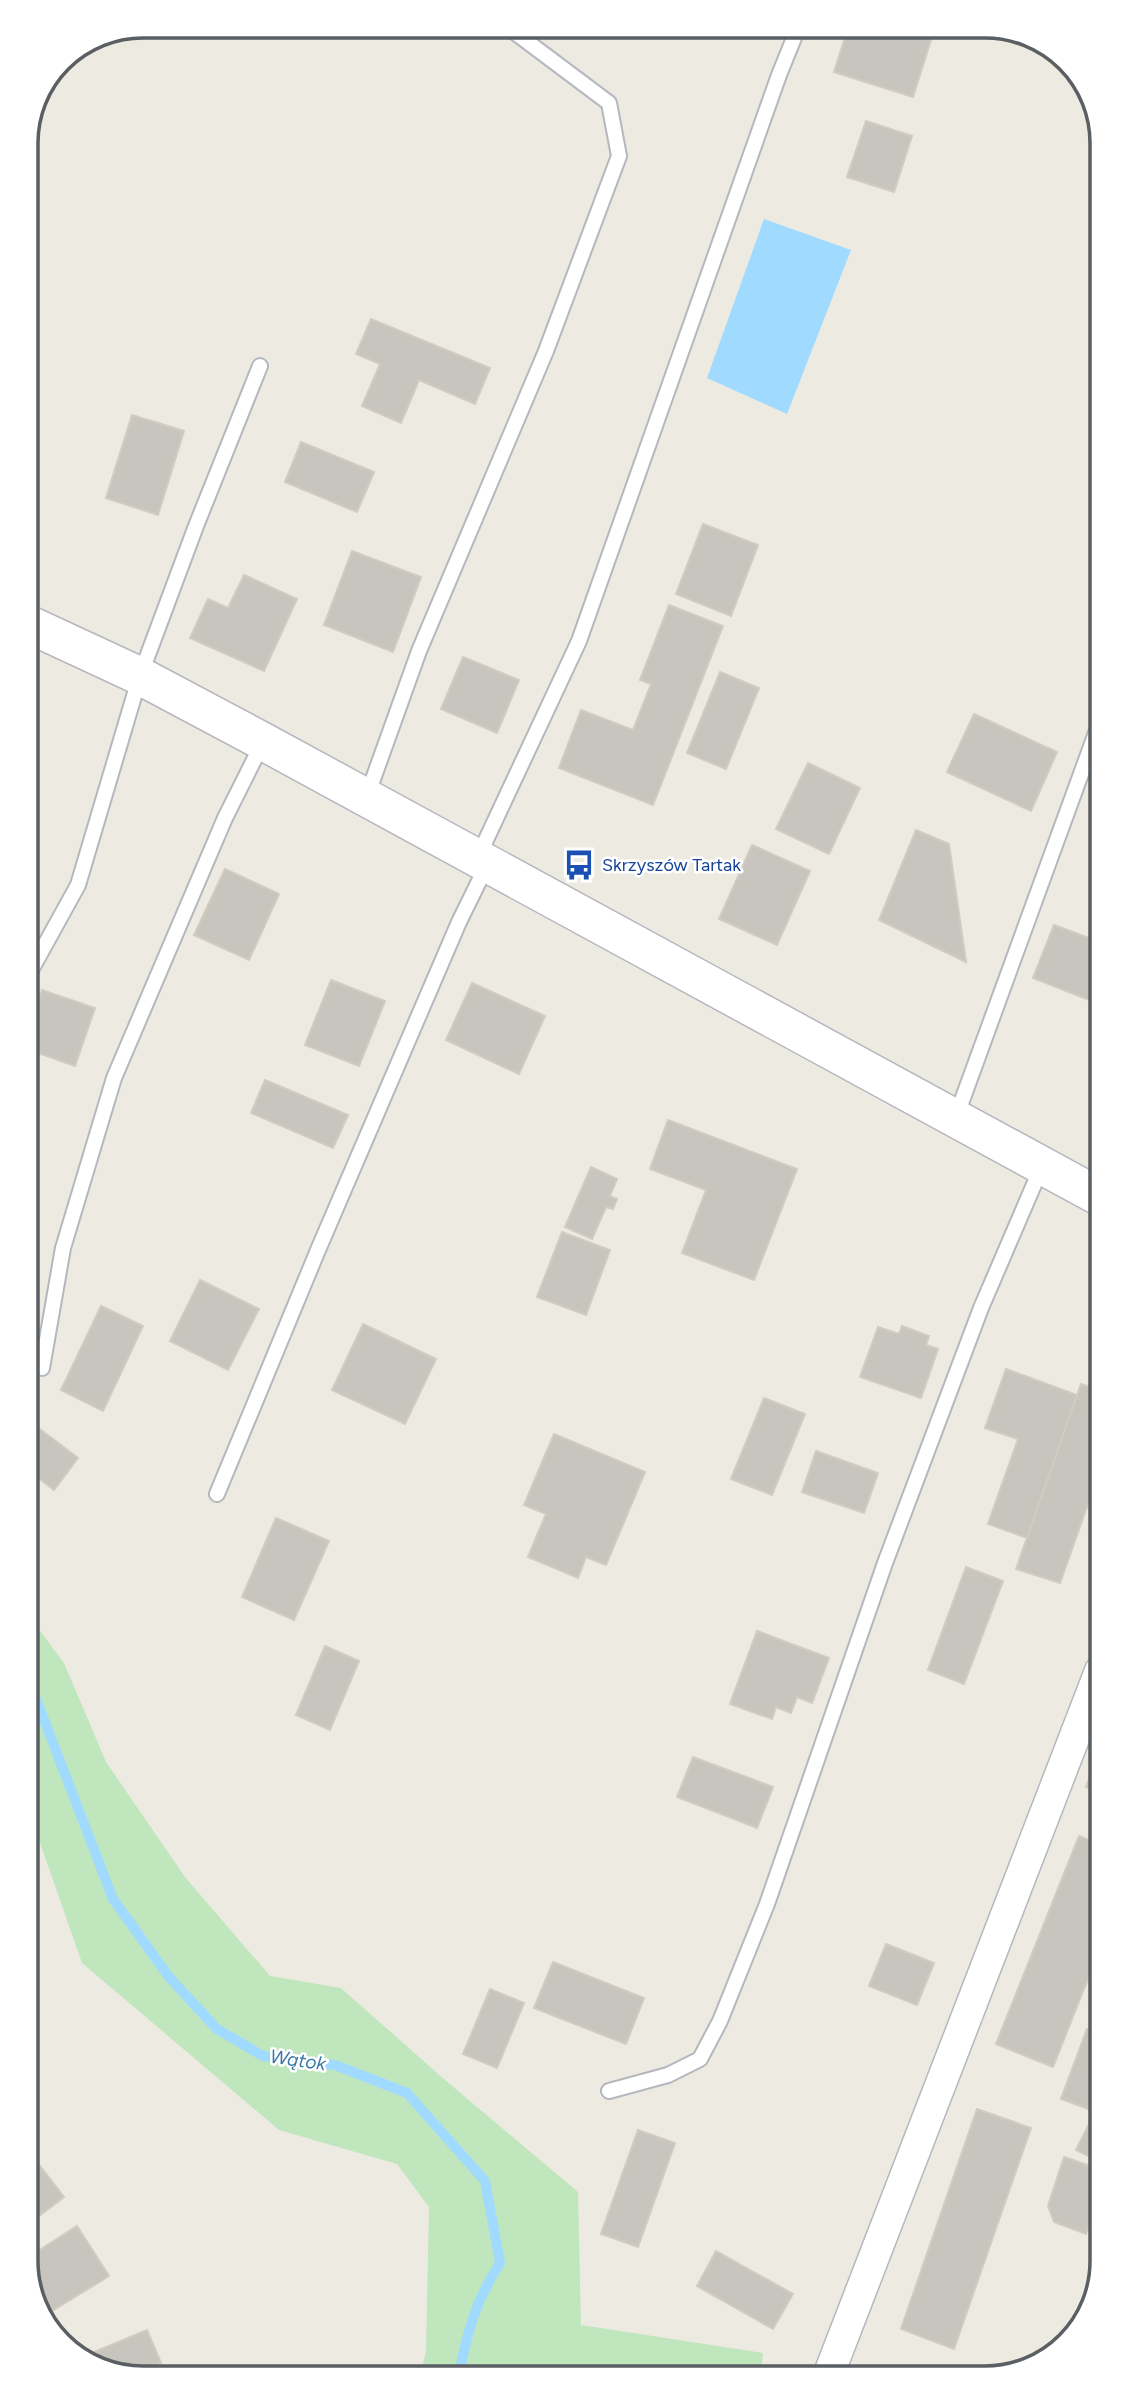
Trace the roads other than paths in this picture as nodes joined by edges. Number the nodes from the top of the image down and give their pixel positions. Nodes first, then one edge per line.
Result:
1 (524, 38) edge
2 (795, 39) edge
3 (260, 366) dead end
4 (39, 629) edge
5 (140, 676) junction
6 (264, 742) junction
7 (1090, 749) edge
8 (367, 798) junction
9 (483, 861) junction
10 (39, 956) edge
11 (955, 1118) junction
12 (1042, 1165) junction
13 (1090, 1192) edge
14 (42, 1368) dead end
15 (217, 1494) dead end
16 (1090, 1697) edge
17 (609, 2091) dead end
18 (832, 2366) edge

1 - 8 lane
2 - 9 lane
3 - 5 lane
4 - 5 street
5 - 6 street
5 - 10 lane
6 - 8 street
6 - 14 lane
7 - 11 lane
8 - 9 street
9 - 11 street
9 - 15 lane
11 - 12 street
12 - 13 street
12 - 17 lane
16 - 18 street

